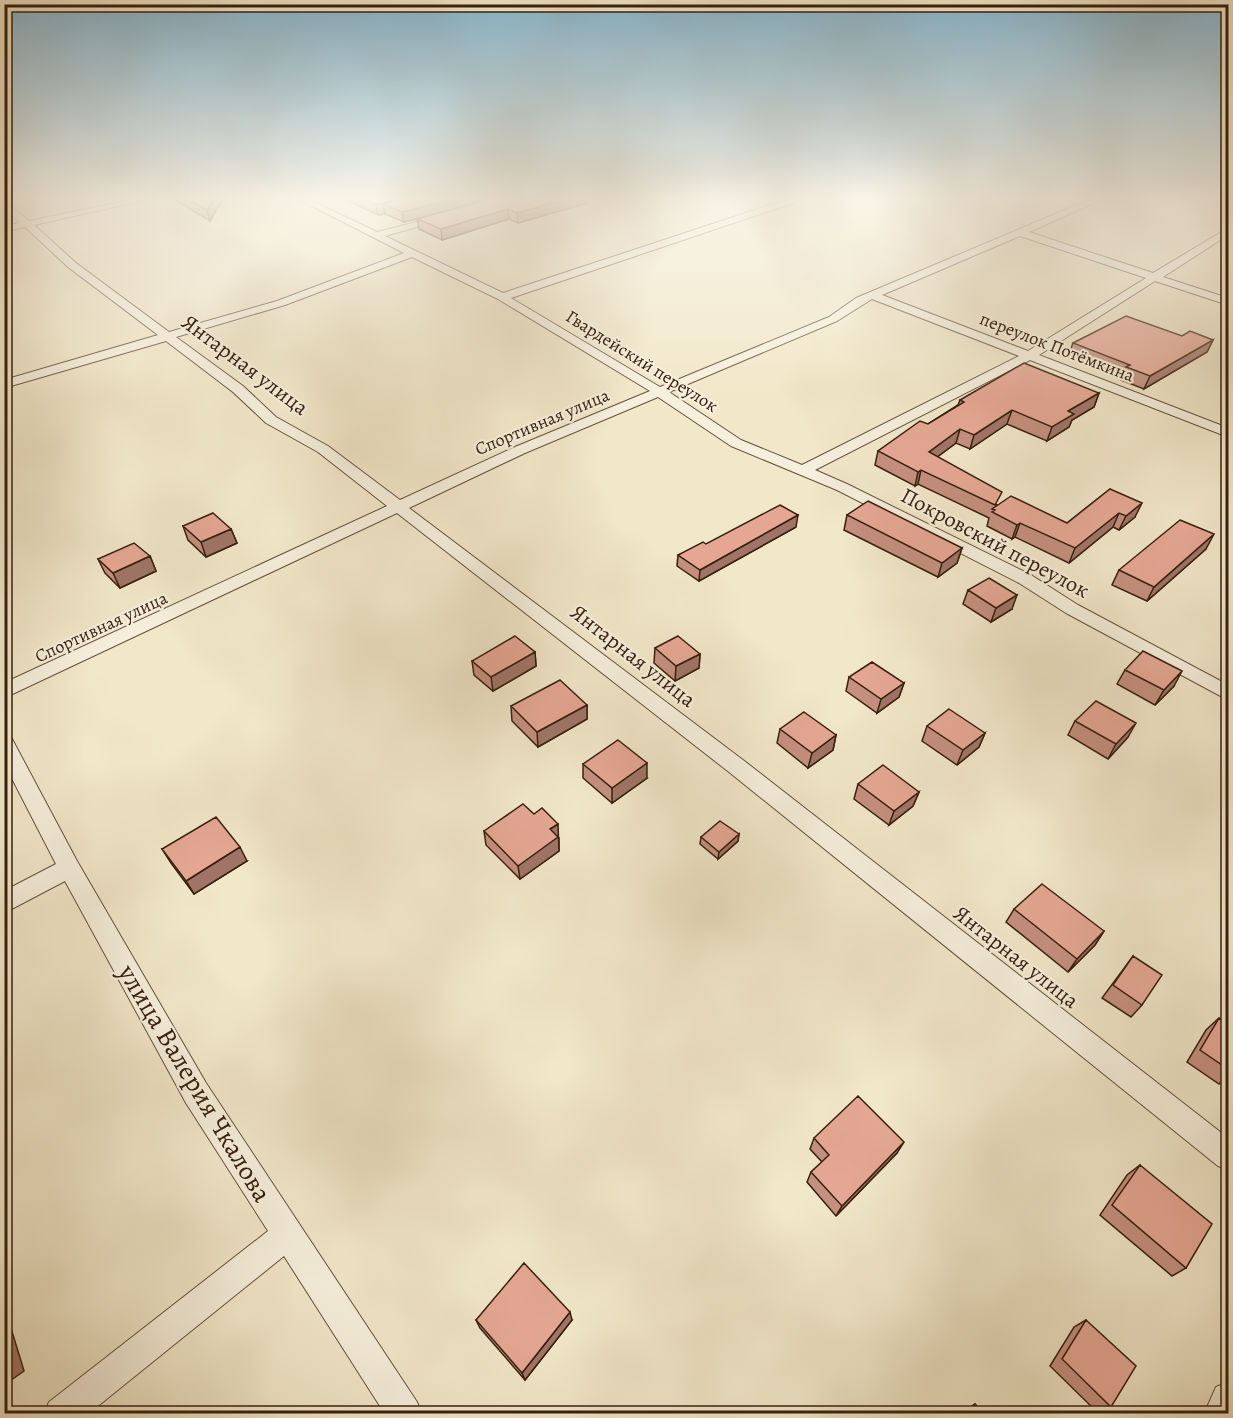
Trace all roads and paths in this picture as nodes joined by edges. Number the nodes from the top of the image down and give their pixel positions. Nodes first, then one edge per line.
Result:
1 (72, 265) edge
2 (377, 265) edge
3 (438, 265) edge
4 (597, 265) edge
5 (942, 265) edge
6 (1119, 265) edge
7 (1174, 265) edge
8 (1155, 277) junction
9 (872, 295) junction
10 (502, 297) junction
11 (1228, 302) edge
12 (165, 335) junction
13 (1029, 356) junction
14 (4, 384) edge
15 (660, 392) junction
16 (1228, 433) edge
17 (736, 443) joint
18 (802, 471) junction
19 (398, 506) junction
20 (4, 691) edge
21 (1228, 693) edge
22 (4, 742) edge
23 (69, 868) junction
24 (4, 903) edge
25 (1228, 1156) edge
26 (288, 1234) junction
27 (1228, 1399) edge
28 (61, 1413) edge
29 (405, 1413) edge
30 (1221, 1413) edge

1 - 12 street, Янтарная улица
2 - 12 street
3 - 10 street, Гвардейский переулок
4 - 10 street
5 - 9 street, Спортивная улица
6 - 8 street
7 - 8 street
8 - 11 street
8 - 13 street
9 - 13 street, переулок Потёмкина
9 - 15 street, Спортивная улица
10 - 15 street, Гвардейский переулок
12 - 14 street
12 - 19 street, Янтарная улица
13 - 16 street, переулок Потёмкина
13 - 18 street
15 - 17 street, Гвардейский переулок
15 - 19 street, Спортивная улица
17 - 18 street, Покровский переулок
18 - 21 street, Покровский переулок
19 - 20 street, Спортивная улица
19 - 25 street, Янтарная улица
22 - 23 street, улица Валерия Чкалова
23 - 24 street
23 - 26 street, улица Валерия Чкалова
26 - 28 street
26 - 29 street, улица Валерия Чкалова
27 - 30 street

